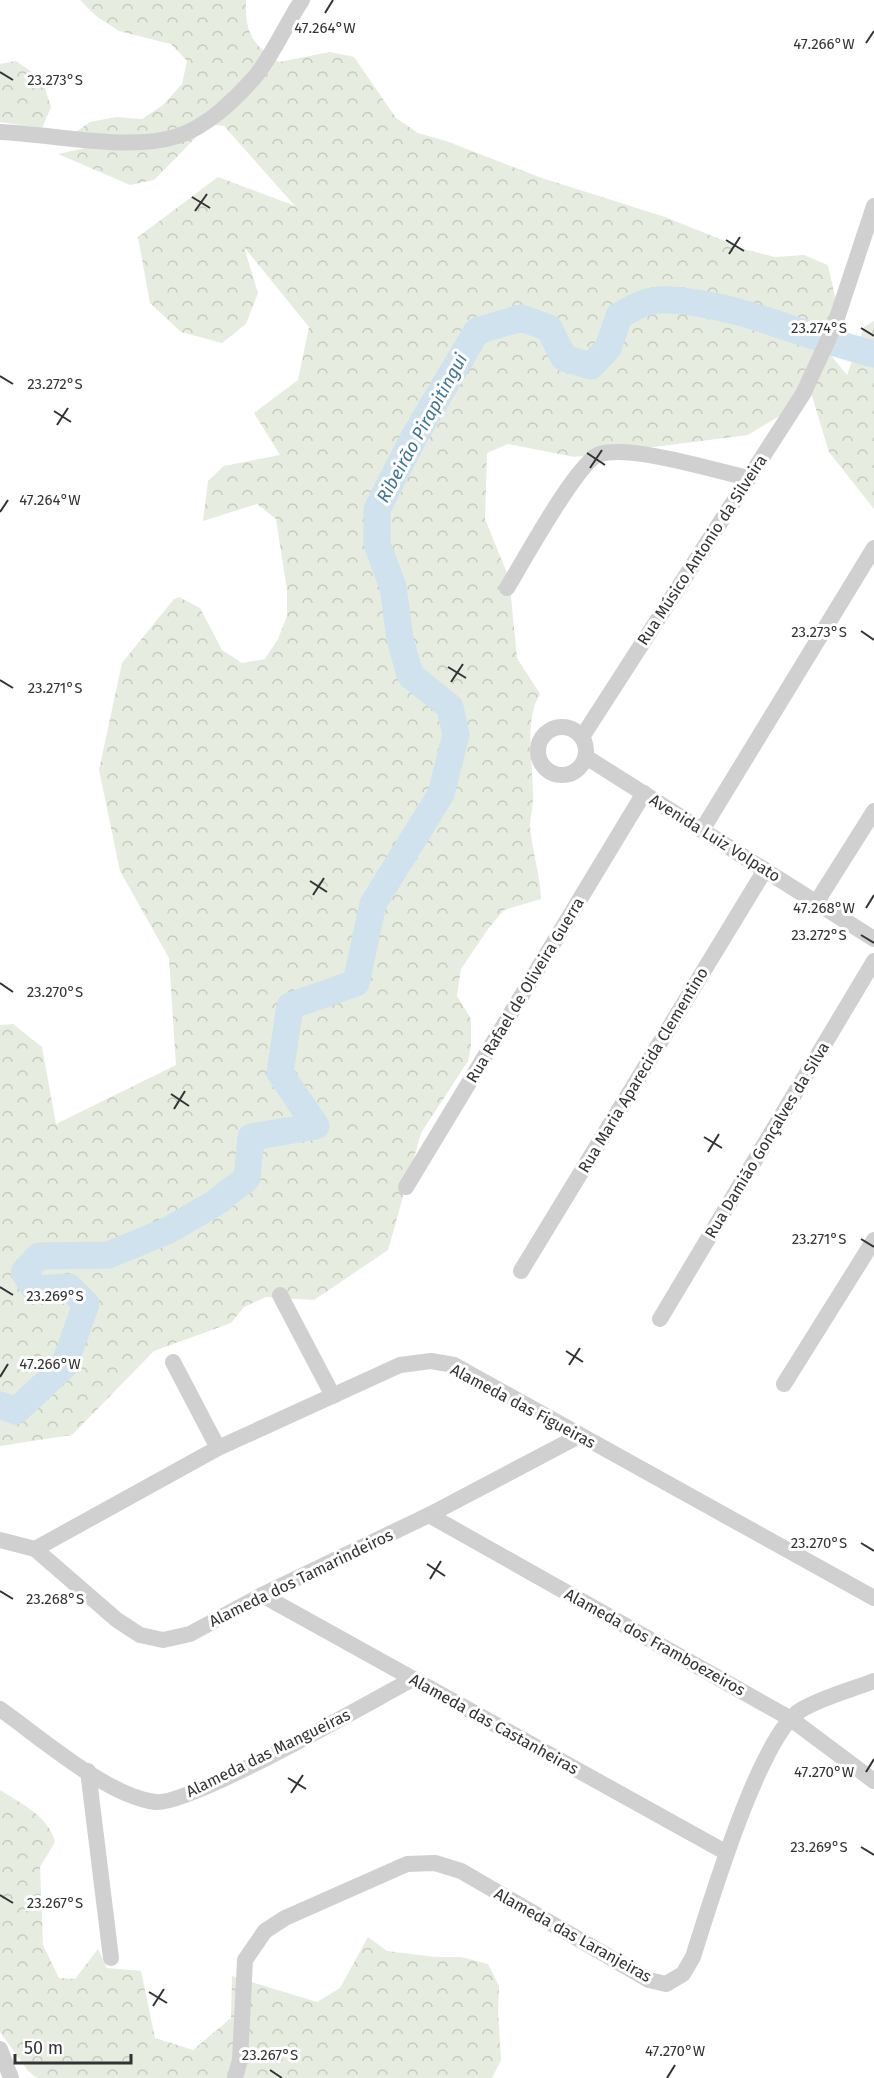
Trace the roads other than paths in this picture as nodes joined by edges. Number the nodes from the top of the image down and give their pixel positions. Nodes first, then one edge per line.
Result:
1 (302, 0) edge
2 (0, 132) edge
3 (874, 206) edge
4 (748, 478) junction
5 (874, 548) edge
6 (507, 588) dead end
7 (582, 737) junction
8 (586, 757) junction
9 (644, 794) junction
10 (874, 811) edge
11 (702, 830) junction
12 (765, 870) junction
13 (816, 903) junction
14 (874, 939) edge
15 (874, 961) edge
16 (406, 1187) dead end
17 (874, 1240) edge
18 (521, 1270) dead end
19 (280, 1295) dead end
20 (660, 1319) dead end
21 (173, 1362) dead end
22 (784, 1384) dead end
23 (333, 1395) junction
24 (579, 1436) junction
25 (218, 1448) junction
26 (429, 1515) junction
27 (0, 1540) edge
28 (34, 1549) junction
29 (262, 1595) junction
30 (874, 1598) edge
31 (413, 1679) junction
32 (874, 1681) edge
33 (0, 1709) edge
34 (791, 1719) junction
35 (88, 1771) junction
36 (874, 1781) edge
37 (727, 1853) junction
38 (111, 1958) dead end
39 (0, 2049) edge
40 (11, 2078) edge
41 (236, 2078) edge

1 - 2 street
3 - 4 street, Rua Músico Antonio da Silveira
4 - 6 street
4 - 7 street, Rua Músico Antonio da Silveira
5 - 11 street
7 - 8 street
7 - 8 street
8 - 9 street, Avenida Luiz Volpato
9 - 11 street, Avenida Luiz Volpato
9 - 16 street, Rua Rafael de Oliveira Guerra
10 - 13 street
11 - 12 street, Avenida Luiz Volpato
12 - 13 street, Avenida Luiz Volpato
12 - 18 street, Rua Maria Aparecida Clementino
13 - 14 street, Avenida Luiz Volpato
15 - 20 street, Rua Damião Gonçalves da Silva
17 - 22 street
19 - 23 street
21 - 25 street
23 - 24 street, Alameda das Figueiras
23 - 25 street, Alameda das Figueiras
24 - 26 street, Alameda dos Tamarindeiros
24 - 30 street, Alameda das Figueiras
25 - 28 street, Alameda das Figueiras
26 - 29 street, Alameda dos Tamarindeiros
26 - 34 street, Alameda dos Framboezeiros
27 - 28 street
28 - 29 street, Alameda dos Tamarindeiros
29 - 31 street, Alameda das Castanheiras
31 - 35 street, Alameda das Mangueiras
31 - 37 street, Alameda das Castanheiras
32 - 34 street, Alameda das Laranjeiras
33 - 35 street, Alameda das Mangueiras
34 - 36 street, Alameda dos Framboezeiros
34 - 37 street, Alameda das Laranjeiras
35 - 38 street
37 - 41 street, Alameda das Laranjeiras
39 - 40 street

